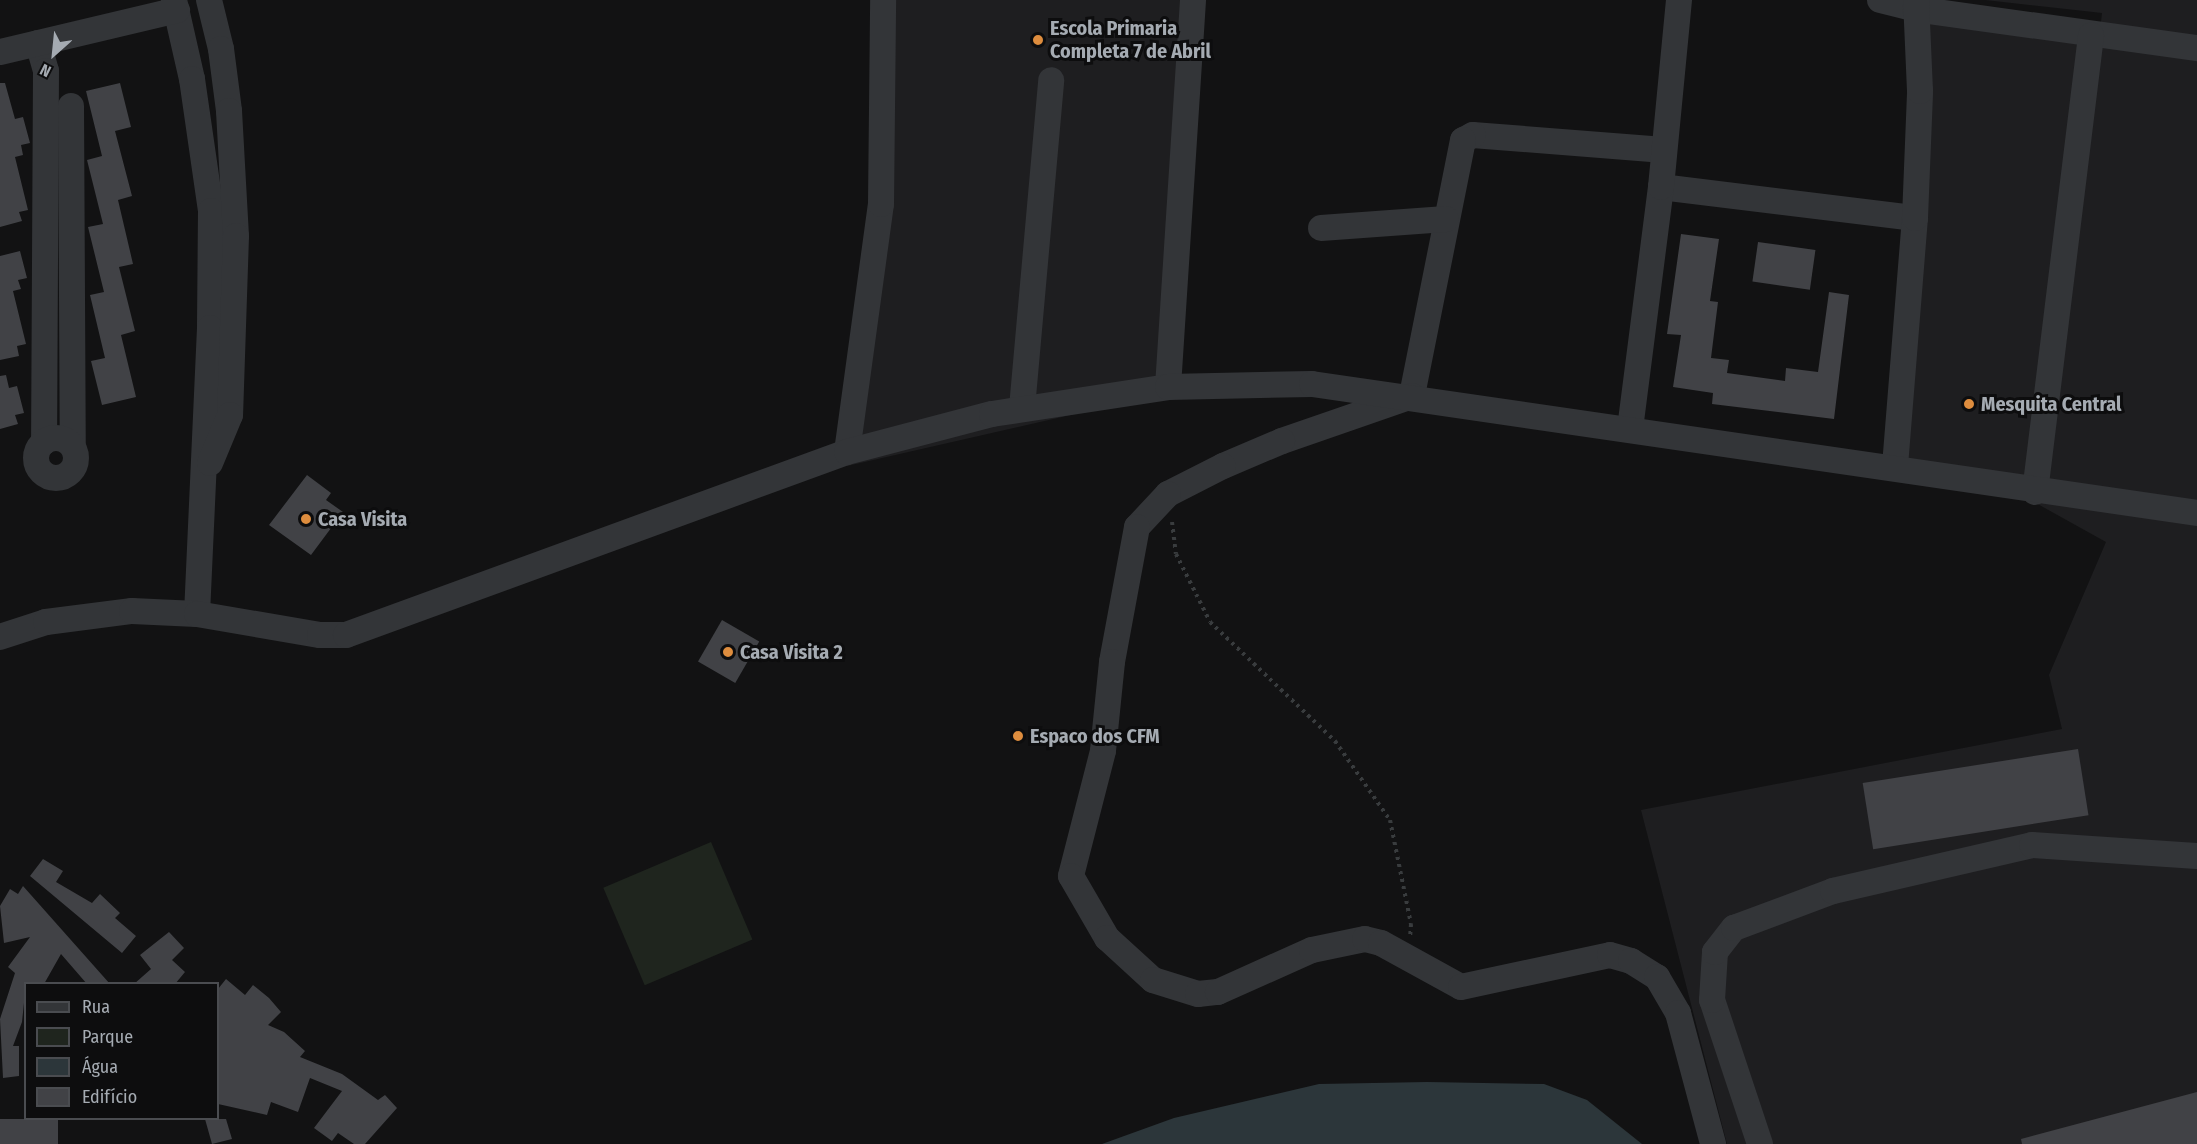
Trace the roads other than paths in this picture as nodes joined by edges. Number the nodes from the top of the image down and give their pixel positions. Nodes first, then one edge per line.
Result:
1 (209, 0) edge
2 (883, 0) edge
3 (1193, 0) edge
4 (1679, 0) edge
5 (1880, 0) edge
6 (1916, 4) edge
7 (176, 5) edge
8 (2091, 35) junction
9 (39, 43) junction
10 (2197, 48) edge
11 (0, 52) edge
12 (1051, 80) dead end
13 (71, 106) dead end
14 (1664, 150) junction
15 (1661, 187) junction
16 (1915, 218) junction
17 (1446, 219) junction
18 (1321, 228) dead end
19 (1168, 387) junction
20 (1412, 396) junction
21 (1022, 408) junction
22 (1630, 429) junction
23 (44, 442) junction
24 (73, 446) junction
25 (847, 452) junction
26 (1894, 466) junction
27 (204, 477) junction
28 (2035, 492) junction
29 (2197, 513) edge
30 (197, 614) junction
31 (0, 637) edge
32 (2197, 856) edge
33 (1713, 1144) edge
34 (1760, 1144) edge

1 - 27 street
2 - 25 street
3 - 19 street
4 - 14 street
5 - 6 street
6 - 8 street
6 - 16 street
7 - 9 street
7 - 27 street
8 - 10 street
8 - 28 street
9 - 11 street
9 - 23 street
12 - 21 street
13 - 24 street
14 - 15 street
14 - 17 street
15 - 16 street
15 - 22 street
16 - 26 street
17 - 18 street
17 - 20 street
19 - 20 street
19 - 21 street
20 - 22 street
20 - 33 street
21 - 25 street
22 - 26 street
23 - 24 street
23 - 24 street
25 - 30 street
26 - 28 street
27 - 30 street
28 - 29 street
30 - 31 street
32 - 34 street

